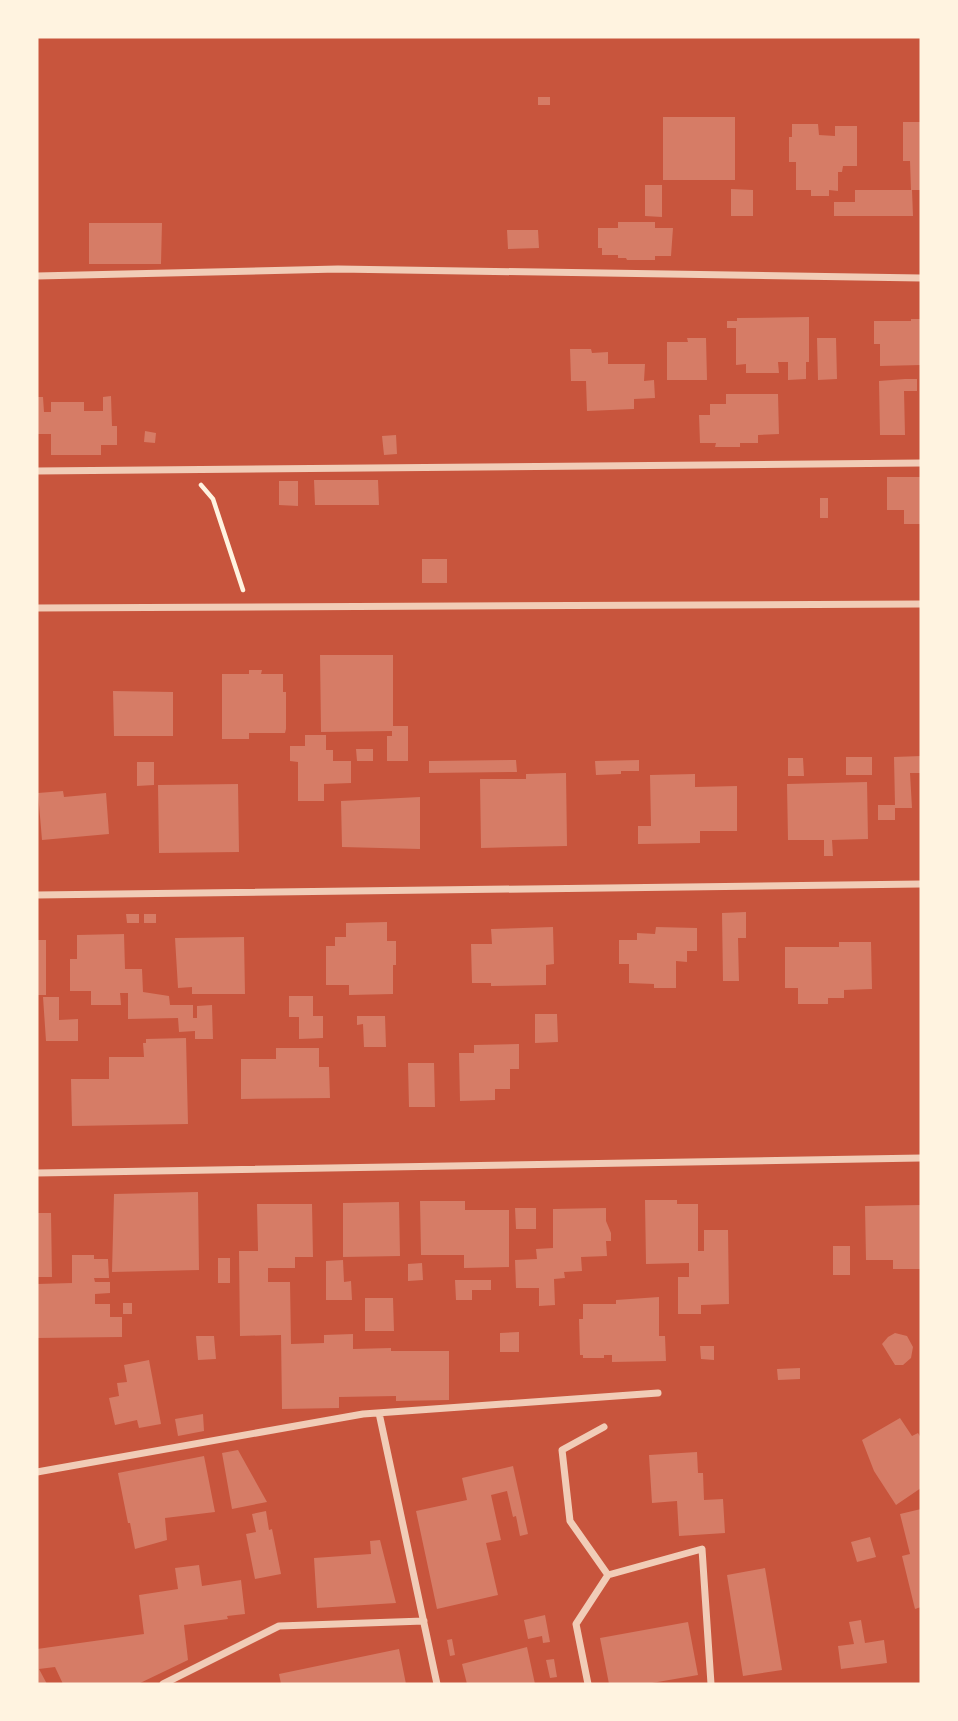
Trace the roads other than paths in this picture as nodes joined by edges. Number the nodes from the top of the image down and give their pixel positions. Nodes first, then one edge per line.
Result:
1 (37, 276) edge
2 (921, 278) edge
3 (921, 463) edge
4 (37, 471) edge
5 (921, 604) edge
6 (37, 608) edge
7 (921, 884) edge
8 (37, 895) edge
9 (921, 1158) edge
10 (37, 1173) edge
11 (658, 1394) dead end
12 (379, 1413) junction
13 (604, 1427) dead end
14 (37, 1472) edge
15 (608, 1575) junction
16 (424, 1620) junction
17 (163, 1684) edge
18 (437, 1684) edge
19 (588, 1684) edge
20 (711, 1684) edge

1 - 2 street
3 - 4 street
5 - 6 street
7 - 8 street
9 - 10 street
11 - 12 street
12 - 14 street
12 - 16 street
13 - 15 street
15 - 19 street
15 - 20 street
16 - 17 street
16 - 18 street

